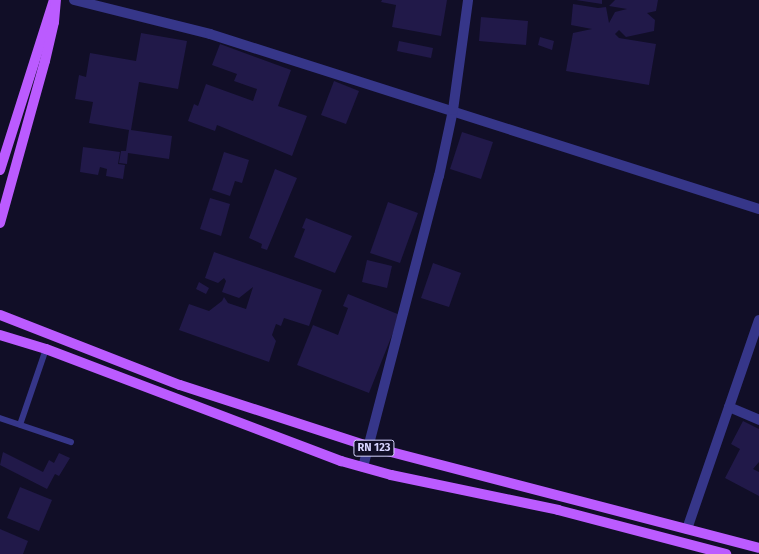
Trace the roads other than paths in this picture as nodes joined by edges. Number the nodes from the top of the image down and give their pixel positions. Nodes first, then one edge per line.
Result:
1 (55, 0) edge
2 (74, 0) edge
3 (468, 0) edge
4 (453, 110) junction
5 (0, 170) edge
6 (759, 209) edge
7 (0, 223) edge
8 (0, 315) edge
9 (759, 320) edge
10 (0, 335) edge
11 (46, 350) junction
12 (729, 407) junction
13 (0, 418) edge
14 (759, 420) edge
15 (20, 425) junction
16 (70, 442) dead end
17 (368, 446) junction
18 (363, 467) junction
19 (687, 529) junction
20 (759, 548) edge
21 (726, 554) edge

1 - 5 main road
1 - 7 main road
2 - 4 street
3 - 4 street
4 - 6 street
4 - 17 street
8 - 17 main road, RN 123
9 - 12 street
10 - 11 main road, RN 123
11 - 15 lane
11 - 18 main road, RN 123
12 - 14 street
12 - 19 street
13 - 15 lane
15 - 16 lane
17 - 18 street
17 - 19 main road, RN 123
18 - 21 main road, RN 123
19 - 20 main road, RN 123

